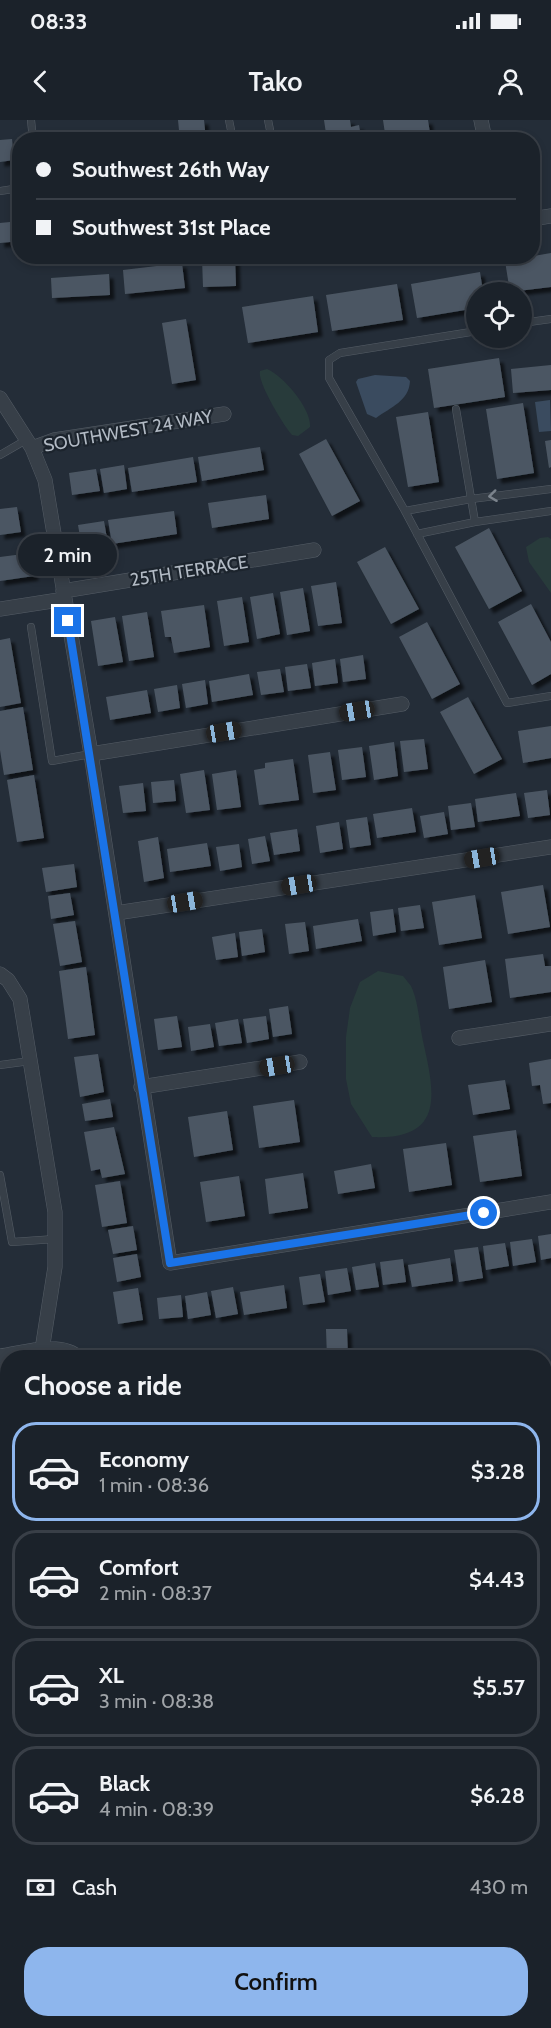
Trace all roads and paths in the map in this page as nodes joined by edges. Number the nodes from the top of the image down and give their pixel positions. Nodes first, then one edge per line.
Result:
1 (551, 319) edge
2 (532, 322) edge
3 (466, 333) edge
4 (0, 398) edge
5 (456, 409) dead end
6 (224, 414) dead end
7 (29, 444) junction
8 (0, 455) edge
9 (551, 489) edge
10 (471, 499) junction
11 (405, 511) junction
12 (551, 511) edge
13 (475, 522) junction
14 (417, 534) junction
15 (315, 550) dead end
16 (64, 595) junction
17 (0, 609) edge
18 (31, 627) dead end
19 (551, 696) edge
20 (402, 704) dead end
21 (91, 754) junction
22 (551, 847) edge
23 (116, 913) junction
24 (0, 974) edge
25 (551, 1024) edge
26 (459, 1038) dead end
27 (31, 1061) junction
28 (300, 1062) dead end
29 (0, 1065) edge
30 (141, 1087) junction
31 (0, 1175) edge
32 (551, 1202) edge
33 (56, 1239) junction
34 (43, 1350) edge

1 - 2 lane
3 - 11 lane
4 - 7 street
5 - 10 lane
6 - 7 street, SOUTHWEST 24 WAY
7 - 8 lane
7 - 16 street
9 -> 10 lane
10 - 11 lane
10 - 13 lane
11 - 14 lane
12 - 13 lane
13 - 14 lane
14 - 19 lane
15 - 16 street, 25TH TERRACE
16 - 17 street, 25TH TERRACE
16 - 21 street
18 - 21 lane
20 - 21 street
21 - 23 street
22 - 23 street
23 - 30 street
24 - 27 street
25 - 26 street
27 - 29 lane
27 - 33 street
28 - 30 street
30 - 32 street
31 - 33 lane
33 - 34 street

